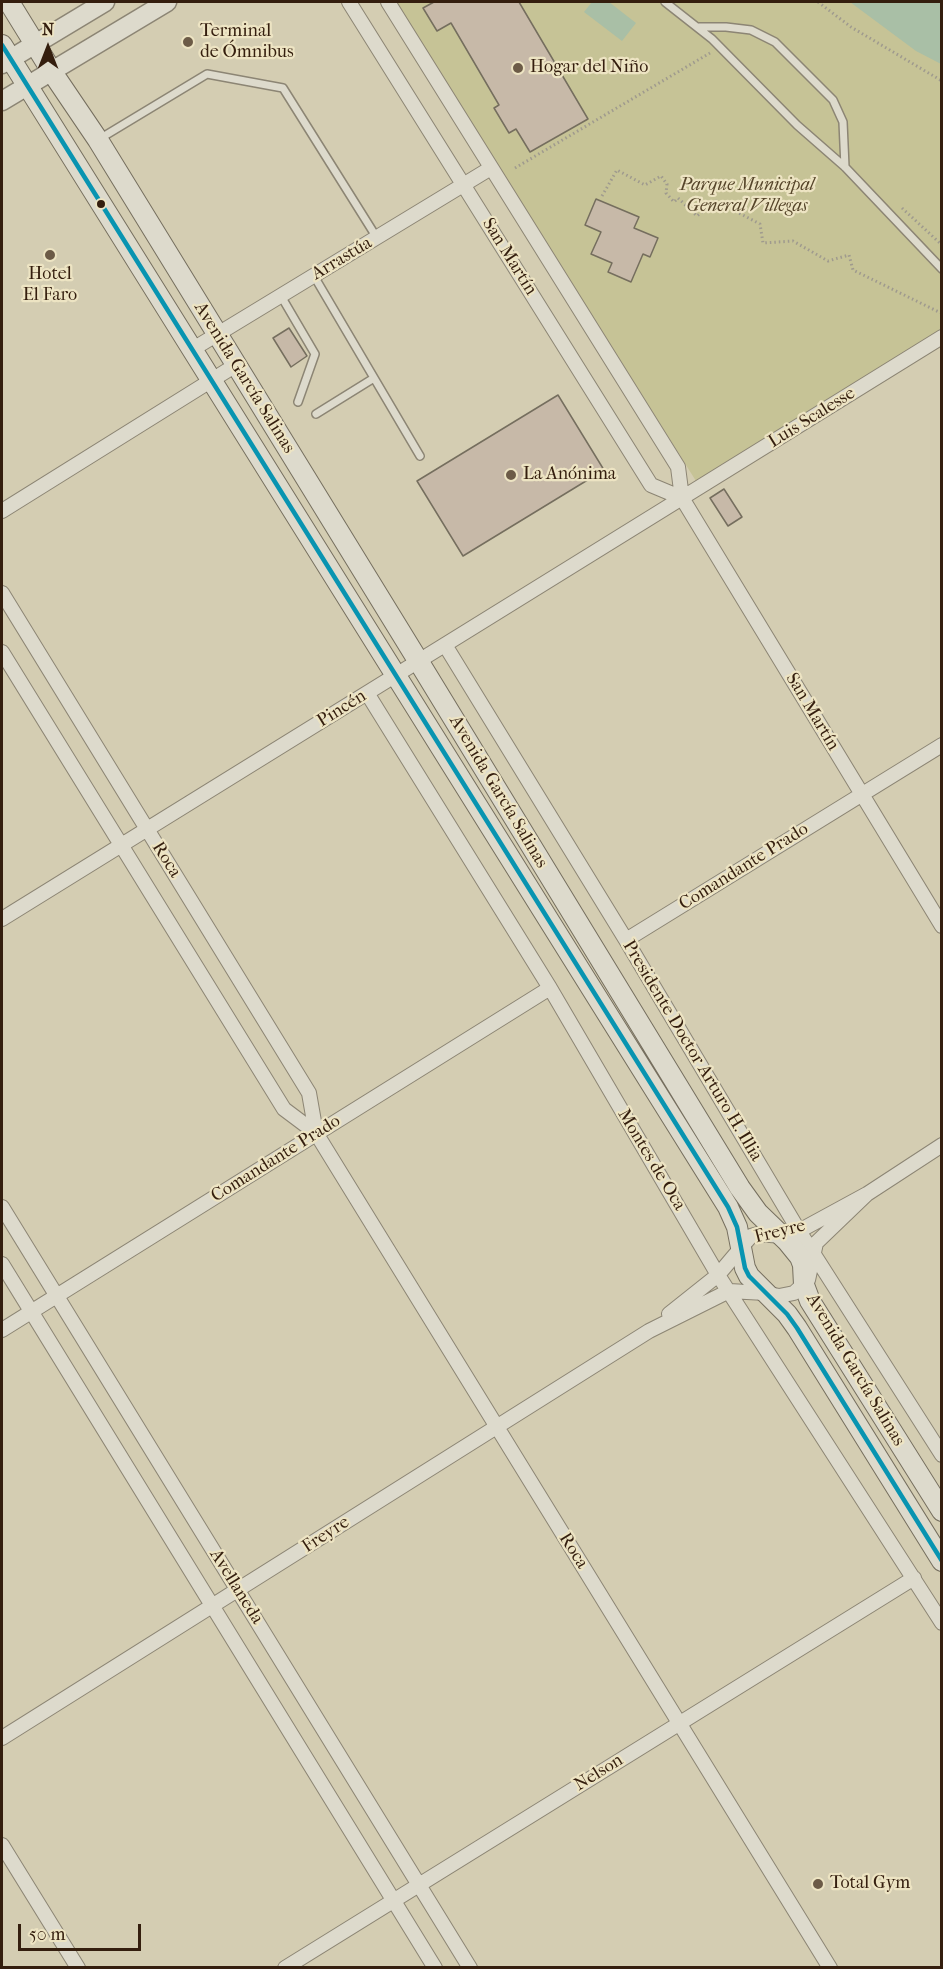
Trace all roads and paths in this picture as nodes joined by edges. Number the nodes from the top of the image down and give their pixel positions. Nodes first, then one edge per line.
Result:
1 (9, 2) edge
2 (105, 2) edge
3 (167, 2) edge
4 (349, 2) edge
5 (388, 2) edge
6 (665, 2) edge
7 (818, 2) edge
8 (699, 27) junction
9 (35, 44) junction
10 (718, 45) junction
11 (4, 56) edge
12 (51, 70) junction
13 (942, 81) edge
14 (27, 85) junction
15 (2, 101) edge
16 (98, 140) junction
17 (845, 167) junction
18 (491, 168) junction
19 (515, 168) dead end
20 (463, 185) junction
21 (602, 196) dead end
22 (377, 238) junction
23 (942, 269) edge
24 (314, 276) junction
25 (281, 296) junction
26 (941, 313) edge
27 (218, 335) junction
28 (940, 342) edge
29 (193, 349) junction
30 (236, 365) junction
31 (374, 378) junction
32 (212, 380) junction
33 (298, 402) dead end
34 (316, 414) dead end
35 (420, 456) dead end
36 (682, 498) junction
37 (2, 511) edge
38 (2, 593) edge
39 (444, 645) junction
40 (2, 652) edge
41 (418, 661) junction
42 (394, 676) junction
43 (367, 693) junction
44 (942, 745) edge
45 (862, 795) junction
46 (147, 829) junction
47 (121, 845) junction
48 (2, 919) edge
49 (942, 926) edge
50 (626, 940) junction
51 (549, 988) junction
52 (316, 1133) junction
53 (942, 1145) edge
54 (867, 1194) junction
55 (2, 1207) edge
56 (791, 1233) junction
57 (742, 1245) junction
58 (813, 1254) junction
59 (2, 1264) edge
60 (718, 1275) junction
61 (804, 1285) junction
62 (729, 1291) junction
63 (765, 1293) junction
64 (56, 1296) junction
65 (31, 1311) junction
66 (2, 1330) edge
67 (648, 1331) junction
68 (496, 1426) junction
69 (942, 1455) edge
70 (942, 1511) edge
71 (942, 1561) edge
72 (914, 1578) junction
73 (238, 1591) junction
74 (213, 1607) junction
75 (942, 1623) edge
76 (679, 1723) junction
77 (2, 1738) edge
78 (2, 1845) edge
79 (418, 1884) junction
80 (394, 1900) junction
81 (78, 1968) edge
82 (285, 1968) edge
83 (435, 1968) edge
84 (470, 1968) edge
85 (830, 1968) edge

1 - 9 main road, Avenida García Salinas
2 - 9 street
3 - 12 street
4 - 20 street, San Martín
5 - 18 street, San Martín
6 - 8 lane
7 - 13 path
8 - 10 lane
8 - 17 lane
9 - 11 street
9 - 12 main road, Avenida García Salinas
10 - 17 lane
10 - 19 path
11 - 14 main road, Avenida García Salinas
12 - 14 street
12 - 16 main road, Avenida García Salinas
14 - 15 street
14 - 29 main road, Avenida García Salinas
16 - 22 lane
16 - 27 main road, Avenida García Salinas
17 - 23 lane
18 - 20 street, Arrastúa
18 - 36 street, San Martín
20 - 22 street, Arrastúa
20 - 36 street, San Martín
21 - 26 path
22 - 24 street, Arrastúa
24 - 25 street, Arrastúa
24 - 31 lane
25 - 27 street, Arrastúa
25 - 33 lane
27 - 29 street, Arrastúa
27 - 30 main road, Avenida García Salinas
28 - 36 street, Luis Scalesse
29 - 32 main road, Avenida García Salinas
30 - 32 street
30 - 41 main road, Avenida García Salinas
31 - 34 lane
31 - 35 lane
32 - 37 street
32 - 42 main road, Avenida García Salinas
36 - 39 street, Pincén
36 - 45 street, San Martín
38 - 46 street, Roca
39 - 41 street, Pincén
39 - 50 street, Presidente Doctor Arturo H. Illia
40 - 47 street, Roca
41 - 42 street, Pincén
41 - 56 main road, Avenida García Salinas
42 - 43 street, Pincén
42 - 57 main road, Avenida García Salinas
43 - 46 street, Pincén
43 - 51 street, Montes de Oca
44 - 45 street, Comandante Prado
45 - 49 street, San Martín
45 - 50 street, Comandante Prado
46 - 47 street, Pincén
46 - 52 street, Roca
47 - 48 street, Pincén
47 - 52 street, Roca
50 - 56 street, Presidente Doctor Arturo H. Illia
51 - 52 street, Comandante Prado
51 - 60 street, Montes de Oca
52 - 64 street, Comandante Prado
52 - 68 street, Roca
53 - 54 street, Freyre
54 - 56 street, Freyre
54 - 58 street, Freyre
55 - 64 street, Avellaneda
56 - 57 street, Freyre
56 - 58 street, Presidente Doctor Arturo H. Illia
56 - 61 main road, Avenida García Salinas
57 - 60 street, Freyre
57 - 63 main road, Avenida García Salinas
58 - 61 street, Freyre
58 - 69 street, Presidente Doctor Arturo H. Illia
59 - 65 street, Avellaneda
60 - 62 street, Montes de Oca
60 - 67 street, Freyre
61 - 63 street, Freyre
61 - 70 main road, Avenida García Salinas
62 - 63 street, Freyre
62 - 67 street, Freyre
62 - 72 street, Montes de Oca
63 - 71 main road, Avenida García Salinas
64 - 65 street, Comandante Prado
64 - 73 street, Avellaneda
65 - 66 street, Comandante Prado
65 - 74 street, Avellaneda
67 - 68 street, Freyre
68 - 73 street, Freyre
68 - 76 street, Roca
72 - 75 street, Montes de Oca
72 - 76 street, Nelson
73 - 74 street, Freyre
73 - 79 street, Avellaneda
74 - 77 street, Freyre
74 - 80 street, Avellaneda
76 - 79 street, Nelson
76 - 85 street, Roca
78 - 81 street
79 - 80 street, Nelson
79 - 84 street, Avellaneda
80 - 82 street, Nelson
80 - 83 street, Avellaneda

